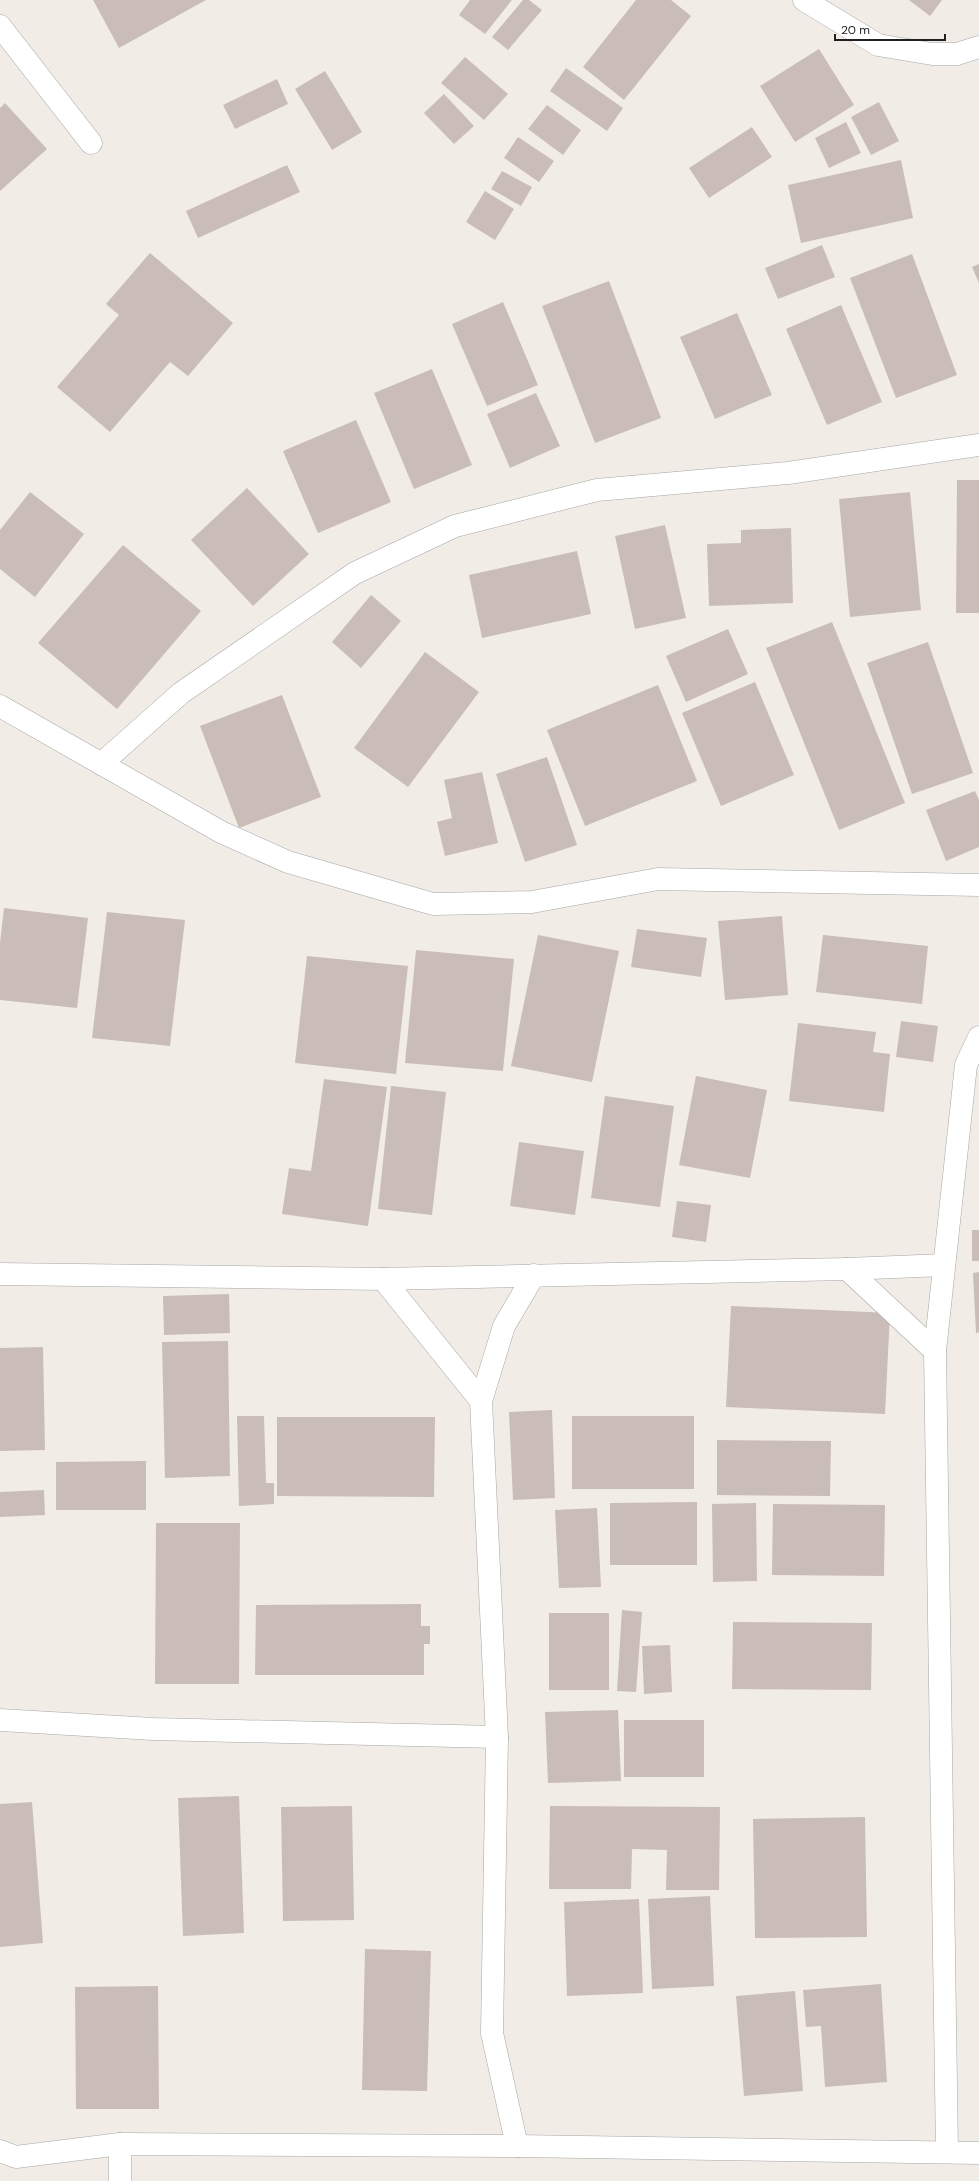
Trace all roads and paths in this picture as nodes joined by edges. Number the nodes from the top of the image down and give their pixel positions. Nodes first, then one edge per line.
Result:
1 (804, 0) edge
2 (0, 26) edge
3 (979, 47) edge
4 (91, 143) dead end
5 (979, 445) edge
6 (0, 706) edge
7 (101, 764) junction
8 (979, 885) edge
9 (979, 1037) edge
10 (973, 1064) edge
11 (944, 1265) junction
12 (847, 1269) junction
13 (0, 1274) edge
14 (534, 1275) junction
15 (383, 1279) junction
16 (935, 1352) junction
17 (481, 1401) junction
18 (0, 1720) edge
19 (497, 1737) junction
20 (120, 2144) junction
21 (518, 2146) junction
22 (0, 2151) edge
23 (947, 2152) junction
24 (979, 2153) edge
25 (120, 2181) edge

1 - 3 street
2 - 4 street
5 - 7 street
6 - 7 street
7 - 8 street
9 - 10 street
10 - 11 street
11 - 12 street
11 - 16 street
12 - 14 street
12 - 16 street
13 - 15 street
14 - 15 street
14 - 17 street
15 - 17 street
16 - 23 street
17 - 19 street
18 - 19 street
19 - 21 street
20 - 21 street
20 - 22 street
20 - 25 street
21 - 23 street
23 - 24 street

